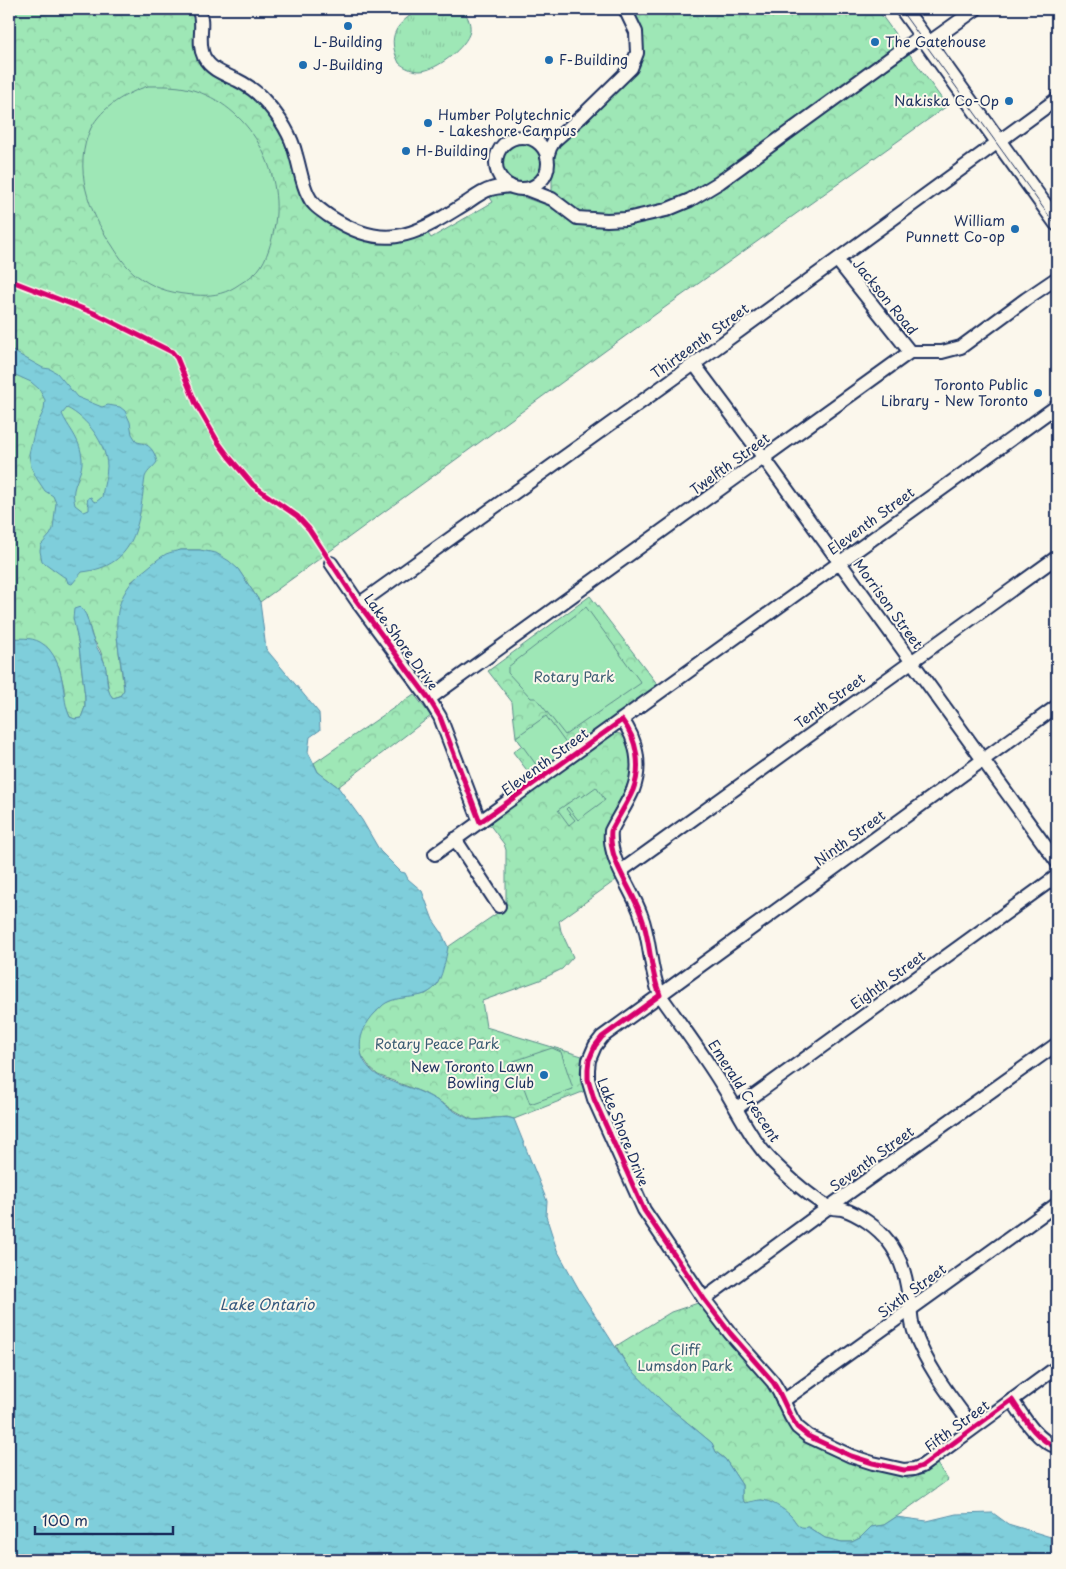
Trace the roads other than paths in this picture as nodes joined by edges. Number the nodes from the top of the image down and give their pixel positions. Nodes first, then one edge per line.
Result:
1 (198, 9) edge
2 (625, 9) edge
3 (902, 9) edge
4 (976, 9) edge
5 (924, 39) junction
6 (1057, 99) edge
7 (554, 141) junction
8 (998, 142) junction
9 (538, 143) junction
10 (548, 157) junction
11 (498, 174) junction
12 (546, 174) junction
13 (510, 186) junction
14 (490, 189) junction
15 (526, 189) junction
16 (552, 199) junction
17 (1057, 223) edge
18 (837, 260) junction
19 (1057, 278) edge
20 (910, 352) junction
21 (694, 364) junction
22 (1057, 406) edge
23 (764, 458) junction
24 (1057, 557) edge
25 (331, 563) dead end
26 (840, 563) junction
27 (359, 604) junction
28 (912, 661) junction
29 (429, 699) junction
30 (1057, 706) edge
31 (622, 720) junction
32 (983, 760) junction
33 (480, 822) junction
34 (455, 839) junction
35 (435, 854) dead end
36 (1057, 862) edge
37 (621, 871) junction
38 (1057, 876) edge
39 (499, 906) dead end
40 (660, 995) junction
41 (1057, 1044) edge
42 (737, 1108) junction
43 (1057, 1204) edge
44 (829, 1208) junction
45 (704, 1299) junction
46 (911, 1311) junction
47 (1057, 1367) edge
48 (1012, 1400) junction
49 (783, 1401) junction
50 (973, 1427) junction
51 (1057, 1447) edge
52 (914, 1469) joint

1 - 14 street
2 - 7 street
3 - 5 main road
4 - 5 street
5 - 8 main road
5 - 16 street
6 - 8 street, Thirteenth Street
7 - 9 street
7 - 10 street
8 - 17 main road
8 - 18 street, Thirteenth Street
9 - 10 street
9 - 11 street
10 - 12 street
11 - 13 street
11 - 14 street
12 - 15 street
12 - 16 street
13 - 14 street
13 - 15 street
15 - 16 street
18 - 20 street, Jackson Road
18 - 21 street, Thirteenth Street
19 - 20 street
20 - 23 street, Twelfth Street
21 - 23 street, Morrison Street
21 - 27 street, Thirteenth Street
22 - 26 street, Eleventh Street
23 - 26 street, Morrison Street
23 - 29 street, Twelfth Street
24 - 28 street, Tenth Street
25 - 27 street, Lake Shore Drive
26 - 28 street, Morrison Street
26 - 31 street, Eleventh Street
27 - 29 street, Lake Shore Drive
28 - 32 street, Morrison Street
28 - 37 street, Tenth Street
29 - 33 street, Lake Shore Drive
30 - 32 street, Ninth Street
31 - 33 street, Eleventh Street
31 - 37 street
32 - 36 street, Morrison Street
32 - 40 street, Ninth Street
33 - 34 street, Eleventh Street
34 - 35 street, Eleventh Street
34 - 39 street
37 - 40 street
38 - 42 street, Eighth Street
40 - 42 street, Emerald Crescent
40 - 45 street, Lake Shore Drive
41 - 44 street, Seventh Street
42 - 44 street, Emerald Crescent
43 - 46 street, Sixth Street
44 - 45 street, Seventh Street
44 - 46 street, Emerald Crescent
45 - 49 street, Lake Shore Drive
46 - 49 street, Sixth Street
46 - 50 street, Emerald Crescent
47 - 48 street, Fifth Street
48 - 50 street, Fifth Street
48 - 51 street
49 - 52 street, Lake Shore Drive
50 - 52 street, Fifth Street

